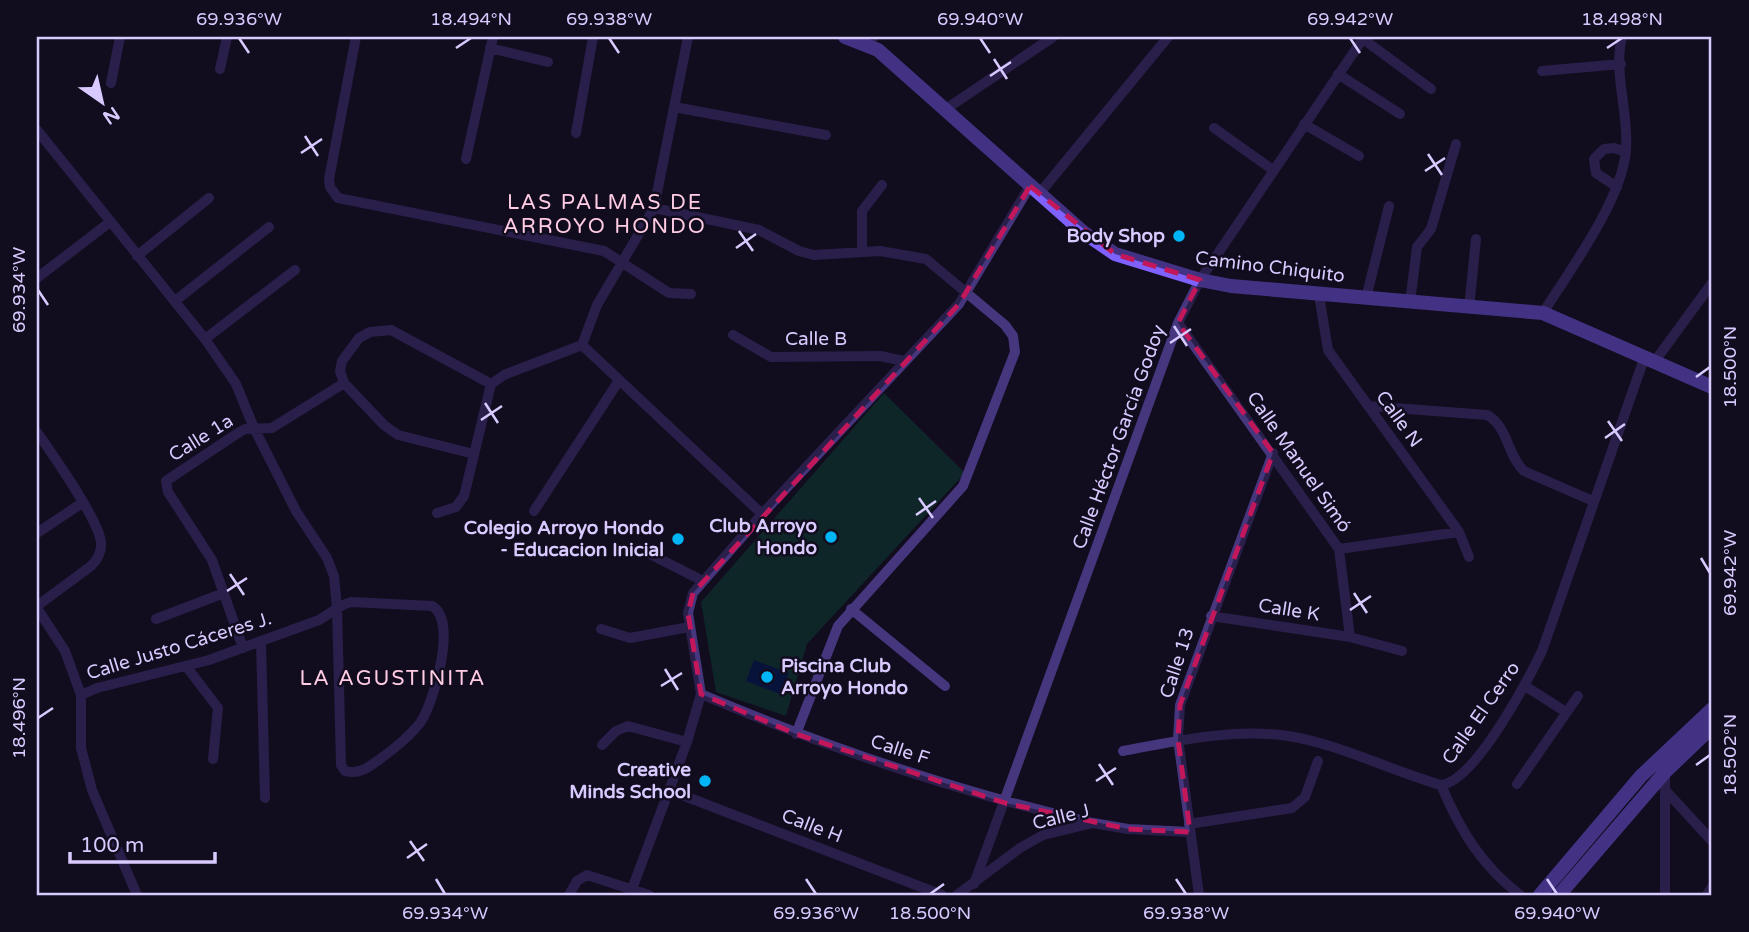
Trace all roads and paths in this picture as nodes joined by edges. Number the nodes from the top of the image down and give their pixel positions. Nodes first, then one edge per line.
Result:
1 (120, 37) edge
2 (227, 37) edge
3 (356, 37) edge
4 (593, 37) edge
5 (688, 37) edge
6 (845, 37) edge
7 (1053, 37) edge
8 (1168, 37) edge
9 (1622, 37) edge
10 (1363, 38) edge
11 (873, 41) edge
12 (491, 42) edge
13 (548, 62) dead end
14 (1621, 64) junction
15 (220, 69) dead end
16 (1542, 71) dead end
17 (1338, 74) junction
18 (111, 83) dead end
19 (1431, 89) dead end
20 (674, 107) junction
21 (946, 109) junction
22 (1400, 114) dead end
23 (1304, 124) junction
24 (1214, 128) dead end
25 (37, 130) edge
26 (576, 134) dead end
27 (826, 135) dead end
28 (1456, 144) dead end
29 (1626, 152) junction
30 (1359, 156) dead end
31 (467, 159) dead end
32 (1273, 170) junction
33 (882, 185) dead end
34 (1617, 187) junction
35 (1035, 190) junction
36 (209, 198) dead end
37 (1389, 206) dead end
38 (654, 208) junction
39 (110, 222) junction
40 (269, 227) dead end
41 (1476, 239) dead end
42 (862, 252) junction
43 (137, 256) junction
44 (621, 262) junction
45 (295, 270) dead end
46 (37, 278) edge
47 (1200, 280) junction
48 (1712, 282) edge
49 (968, 292) junction
50 (691, 294) dead end
51 (1319, 295) junction
52 (1366, 298) junction
53 (175, 302) junction
54 (1410, 302) junction
55 (1469, 308) junction
56 (1543, 313) junction
57 (1178, 323) junction
58 (733, 335) dead end
59 (205, 340) junction
60 (582, 345) junction
61 (1650, 358) junction
62 (904, 361) junction
63 (618, 382) junction
64 (344, 383) junction
65 (491, 384) junction
66 (1712, 387) edge
67 (1368, 406) junction
68 (254, 428) junction
69 (37, 432) edge
70 (47, 447) junction
71 (1273, 453) junction
72 (37, 454) edge
73 (474, 454) junction
74 (1593, 501) junction
75 (82, 503) junction
76 (534, 511) dead end
77 (437, 513) dead end
78 (762, 514) junction
79 (1458, 532) junction
80 (37, 533) edge
81 (1339, 549) junction
82 (648, 553) dead end
83 (1469, 556) dead end
84 (701, 580) junction
85 (225, 593) junction
86 (37, 607) edge
87 (337, 608) junction
88 (851, 609) junction
89 (1211, 616) junction
90 (156, 619) dead end
91 (689, 627) junction
92 (601, 629) dead end
93 (1350, 637) junction
94 (261, 641) junction
95 (243, 648) junction
96 (1402, 651) dead end
97 (186, 666) junction
98 (945, 686) dead end
99 (1525, 687) junction
100 (701, 694) junction
101 (81, 695) junction
102 (1578, 696) dead end
103 (1712, 709) edge
104 (1566, 712) junction
105 (1712, 727) edge
106 (796, 734) junction
107 (1178, 739) junction
108 (687, 742) junction
109 (602, 745) dead end
110 (1123, 751) dead end
111 (1663, 753) junction
112 (213, 759) dead end
113 (1318, 761) dead end
114 (1665, 772) junction
115 (1517, 784) dead end
116 (1441, 785) junction
117 (669, 790) junction
118 (1666, 791) junction
119 (265, 798) dead end
120 (1005, 803) junction
121 (1093, 823) junction
122 (1190, 828) junction
123 (1712, 841) edge
124 (974, 884) junction
125 (1712, 887) edge
126 (632, 889) junction
127 (137, 895) edge
128 (569, 895) edge
129 (649, 895) edge
130 (942, 895) edge
131 (957, 895) edge
132 (1199, 895) edge
133 (1520, 895) edge
134 (1540, 895) edge
135 (1559, 895) edge
136 (1665, 895) edge
137 (1707, 895) edge

1 - 18 street
2 - 15 street
3 - 44 street
4 - 26 street
5 - 20 street
6 - 11 main road, Camino Chiquito
7 - 21 street
8 - 35 street
9 - 14 street
10 - 17 street, Calle Héctor García Godoy
10 - 19 street
11 - 21 main road, Camino Chiquito
12 - 13 street
12 - 31 street
14 - 16 street
14 - 29 street
17 - 22 street
17 - 23 street, Calle Héctor García Godoy
20 - 27 street
20 - 38 street
21 - 35 main road, Camino Chiquito
23 - 30 street
23 - 32 street, Calle Héctor García Godoy
24 - 32 street
25 - 39 street
28 - 54 street
29 - 34 street
29 - 34 street
32 - 47 street, Calle Héctor García Godoy
33 - 42 street
34 - 56 street
35 - 47 main road, Camino Chiquito
35 - 49 street
36 - 43 street
37 - 52 street
38 - 42 street
38 - 44 street
39 - 43 street
39 - 46 street
40 - 53 street
41 - 55 street
42 - 49 street
43 - 53 street
44 - 50 street
44 - 60 street
45 - 59 street
47 - 51 main road, Camino Chiquito
47 - 57 street, Calle Héctor García Godoy
48 - 61 street, Calle El Cerro
49 - 62 street
49 - 88 street
51 - 52 main road, Camino Chiquito
51 - 67 street, Calle N
52 - 54 main road, Camino Chiquito
53 - 59 street
54 - 55 main road, Camino Chiquito
55 - 56 main road, Camino Chiquito
56 - 61 main road, Camino Chiquito
57 - 71 street, Calle Manuel Simó
57 - 120 street, Calle Héctor García Godoy
58 - 62 street, Calle B
59 - 68 street
60 - 63 street
60 - 65 street
61 - 66 main road, Camino Chiquito
61 - 74 street, Calle El Cerro
62 - 78 street
63 - 76 street
63 - 78 street
64 - 65 street
64 - 68 street, Calle 1a
64 - 73 street
65 - 73 street
67 - 74 street
67 - 79 street, Calle N
68 - 85 street, Calle 1a
68 - 87 street
69 - 70 street
70 - 72 street
70 - 75 street
71 - 81 street, Calle Manuel Simó
71 - 89 street, Calle 13
73 - 77 street
74 - 99 street, Calle El Cerro
75 - 80 street
75 - 86 street
78 - 84 street
79 - 81 street
79 - 83 street, Calle N
81 - 93 street, Calle Manuel Simó
82 - 84 street
84 - 91 street
85 - 90 street
85 - 95 street, Calle 1a
86 - 101 street
87 - 87 street, Calle Justo Cáceres J.
87 - 94 street, Calle Justo Cáceres J.
88 - 98 street
88 - 106 street
89 - 93 street, Calle K
89 - 107 street, Calle 13
91 - 92 street
91 - 100 street
93 - 96 street, Calle K
94 - 95 street, Calle Justo Cáceres J.
94 - 119 street
95 - 97 street, Calle Justo Cáceres J.
97 - 101 street, Calle Justo Cáceres J.
97 - 112 street
99 - 104 street
99 - 116 street, Calle El Cerro
100 - 106 street, Calle F
100 - 108 street
101 - 127 street
102 - 104 street
103 - 111 main road
104 - 115 street
105 - 114 main road
106 - 120 street, Calle F
107 - 110 street, Calle El Cerro
107 - 116 street, Calle El Cerro
107 - 122 street, Calle 13
108 - 109 street
108 - 117 street
111 - 114 street
111 - 134 main road
113 - 122 street, Calle J
114 - 118 street
114 - 135 main road
116 - 133 street
117 - 126 street
117 - 130 street, Calle H
118 - 123 street
118 - 136 street
120 - 121 street, Calle F
120 - 124 street, Calle Héctor García Godoy
121 - 122 street, Calle J
121 - 124 street, Calle J
122 - 132 street, Calle 13
124 - 131 street, Calle J
125 - 137 street
126 - 128 street
126 - 129 street

